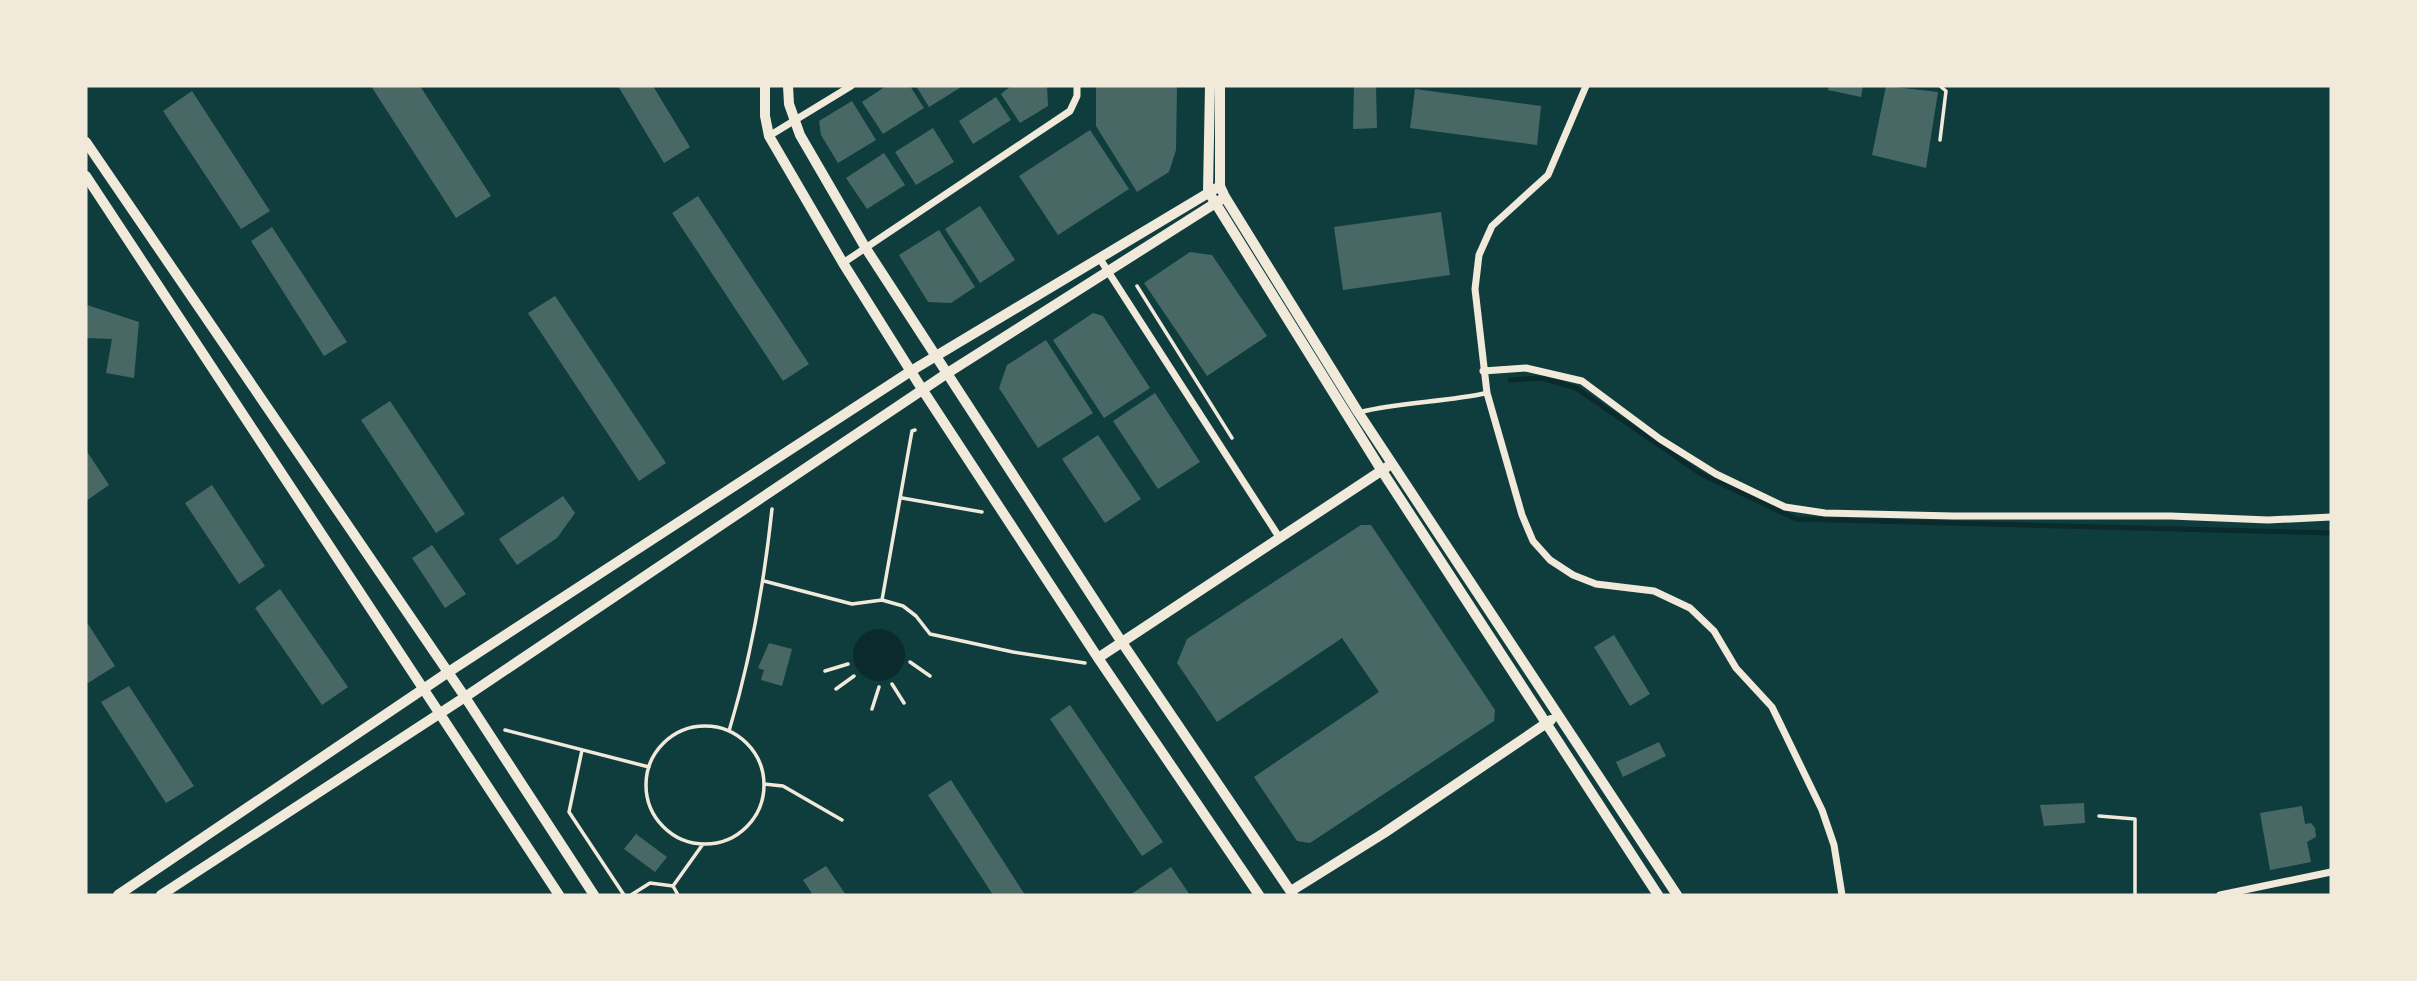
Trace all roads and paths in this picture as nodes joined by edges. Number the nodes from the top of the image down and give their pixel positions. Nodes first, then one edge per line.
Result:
1 (765, 86) edge
2 (788, 86) edge
3 (851, 86) edge
4 (1077, 86) edge
5 (1210, 86) edge
6 (1220, 86) edge
7 (1586, 86) edge
8 (1940, 86) edge
9 (794, 121) junction
10 (769, 136) junction
11 (1940, 140) dead end
12 (86, 142) edge
13 (86, 176) edge
14 (1220, 186) junction
15 (1208, 191) junction
16 (1220, 200) junction
17 (865, 247) junction
18 (1100, 259) junction
19 (843, 263) junction
20 (1108, 272) junction
21 (1137, 286) dead end
22 (934, 356) junction
23 (1483, 370) junction
24 (911, 371) junction
25 (946, 374) junction
26 (922, 389) junction
27 (1487, 393) junction
28 (1358, 412) junction
29 (915, 430) dead end
30 (1232, 438) dead end
31 (1392, 464) junction
32 (1382, 471) junction
33 (902, 498) junction
34 (772, 507) dead end
35 (982, 512) dead end
36 (2331, 517) edge
37 (1279, 537) junction
38 (764, 581) junction
39 (882, 600) junction
40 (1121, 641) junction
41 (1092, 661) junction
42 (910, 662) dead end
43 (848, 664) dead end
44 (825, 671) dead end
45 (447, 673) junction
46 (854, 676) dead end
47 (930, 676) dead end
48 (892, 684) dead end
49 (879, 687) dead end
50 (423, 689) junction
51 (836, 689) dead end
52 (465, 697) junction
53 (904, 703) dead end
54 (872, 709) dead end
55 (439, 714) junction
56 (1558, 716) junction
57 (1546, 723) junction
58 (505, 730) dead end
59 (729, 731) junction
60 (582, 750) junction
61 (649, 767) junction
62 (764, 785) junction
63 (2099, 816) dead end
64 (842, 820) dead end
65 (703, 844) junction
66 (2331, 872) edge
67 (673, 886) junction
68 (1292, 893) edge
69 (118, 895) edge
70 (162, 895) edge
71 (559, 895) edge
72 (594, 895) edge
73 (624, 895) edge
74 (631, 895) edge
75 (678, 895) edge
76 (1259, 895) edge
77 (1658, 895) edge
78 (1677, 895) edge
79 (1842, 895) edge
80 (2135, 895) edge
81 (2220, 895) edge

1 - 10 street
2 - 9 street
3 - 9 street
4 - 17 street
5 - 15 street
6 - 14 street
7 - 23 street
8 - 11 path
9 - 10 street
9 - 17 street
10 - 19 street
12 - 45 street
13 - 50 street
14 - 15 street
14 - 16 street
15 - 16 street
15 - 18 street
16 - 20 street
16 - 28 street
16 - 32 street
17 - 19 street
17 - 22 street
18 - 20 street
18 - 22 street
19 - 24 street
20 - 25 street
20 - 37 street
21 - 30 path
22 - 24 street
22 - 25 street
23 - 27 street
23 - 36 street
24 - 26 street
24 - 45 street
25 - 26 street
25 - 40 street
26 - 41 street
26 - 52 street
27 - 28 lane
27 - 79 street
28 - 31 street
29 - 33 path
31 - 32 street
31 - 56 street
32 - 37 street
32 - 57 street
33 - 35 path
33 - 39 path
34 - 38 path
37 - 40 street
38 - 39 path
38 - 59 path
39 - 41 path
40 - 41 street
40 - 68 street
41 - 76 street
42 - 47 path
43 - 44 path
45 - 50 street
45 - 52 street
46 - 51 path
48 - 53 path
49 - 54 path
50 - 55 street
50 - 69 street
52 - 55 street
52 - 72 street
55 - 70 street
55 - 71 street
56 - 57 street
56 - 78 street
57 - 68 street
57 - 77 street
58 - 60 path
59 - 61 path
59 - 62 path
60 - 61 path
60 - 73 path
61 - 65 path
62 - 64 path
62 - 65 path
63 - 80 path
65 - 67 path
66 - 81 street
67 - 74 path
67 - 75 path

